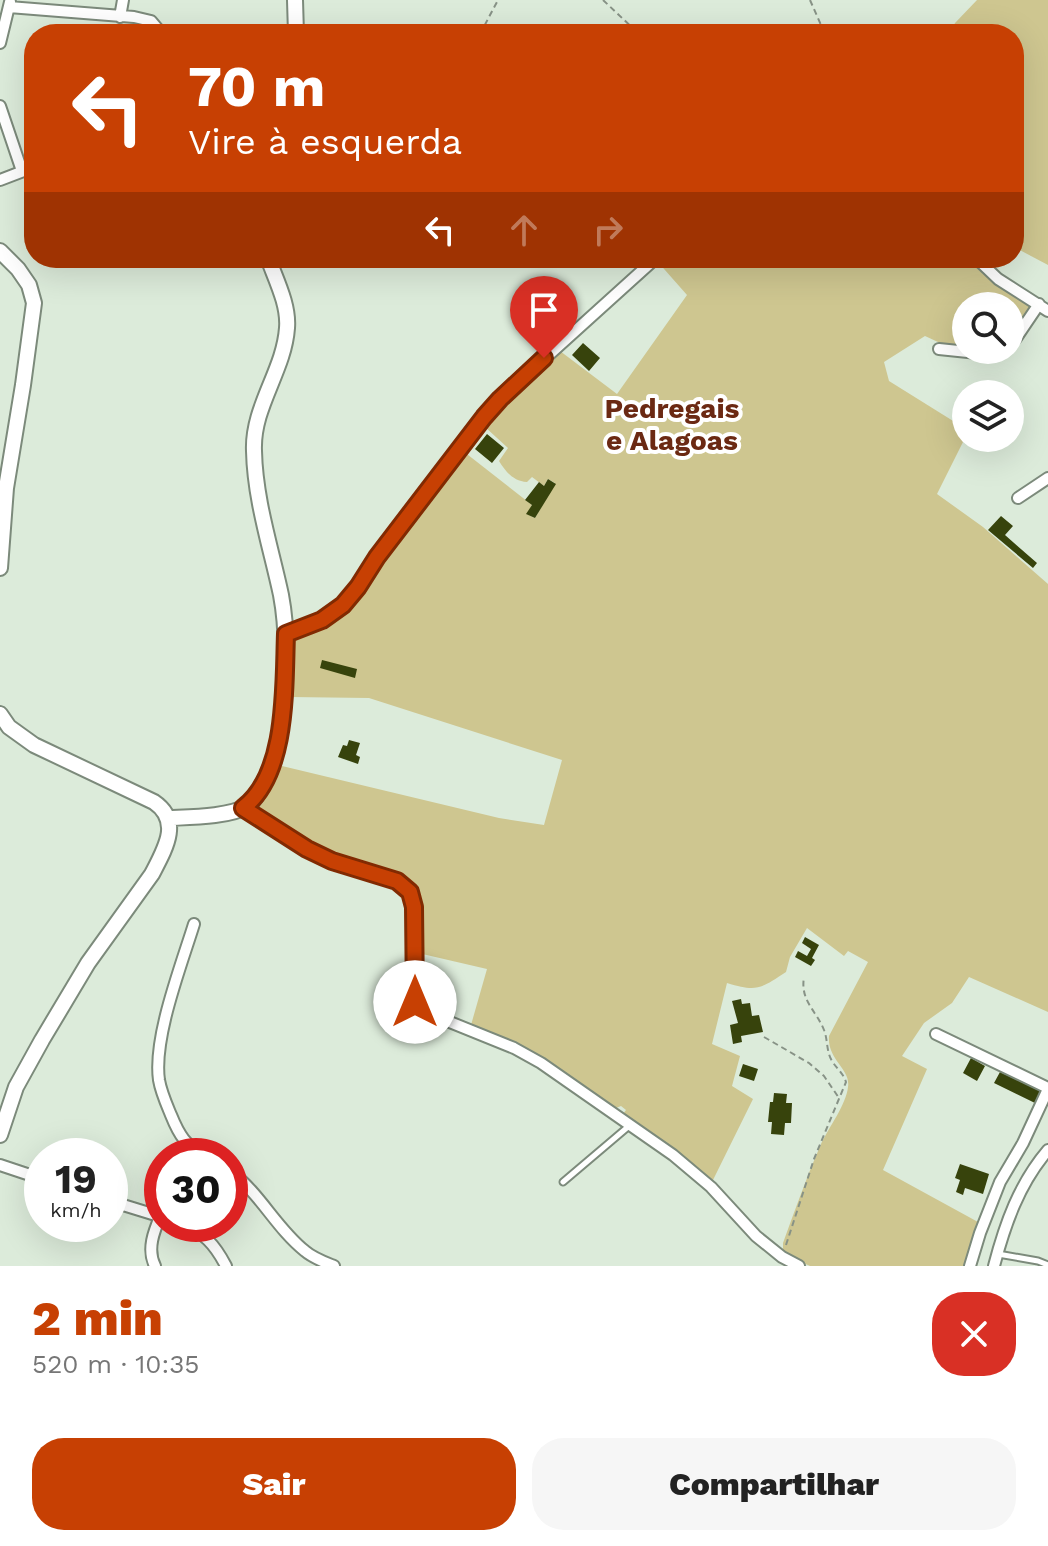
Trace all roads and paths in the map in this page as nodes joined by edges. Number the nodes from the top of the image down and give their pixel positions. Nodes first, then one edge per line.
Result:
1 (123, 0) edge
2 (295, 0) edge
3 (498, 0) edge
4 (603, 0) edge
5 (810, 0) edge
6 (10, 3) edge
7 (120, 17) junction
8 (154, 24) edge
9 (296, 24) edge
10 (485, 24) edge
11 (628, 24) edge
12 (821, 24) edge
13 (0, 43) edge
14 (0, 106) edge
15 (22, 171) joint
16 (0, 180) edge
17 (0, 251) edge
18 (272, 268) edge
19 (645, 268) edge
20 (986, 268) edge
21 (1043, 307) edge
22 (1024, 329) edge
23 (939, 349) dead end
24 (952, 350) edge
25 (1048, 478) edge
26 (1018, 498) dead end
27 (0, 568) edge
28 (286, 634) junction
29 (0, 714) edge
30 (243, 808) junction
31 (169, 818) junction
32 (194, 924) dead end
33 (804, 977) dead end
34 (936, 1034) dead end
35 (764, 1037) dead end
36 (1048, 1088) edge
37 (839, 1099) junction
38 (630, 1125) junction
39 (0, 1135) edge
40 (182, 1138) edge
41 (1048, 1150) edge
42 (0, 1165) edge
43 (24, 1173) edge
44 (563, 1182) dead end
45 (248, 1186) edge
46 (154, 1242) edge
47 (211, 1242) edge
48 (997, 1254) junction
49 (782, 1257) junction
50 (1048, 1265) edge
51 (155, 1266) edge
52 (226, 1266) edge
53 (334, 1266) edge
54 (799, 1266) edge
55 (970, 1266) edge
56 (994, 1266) edge

1 - 7 street
2 - 9 street
3 - 10 path
4 - 11 path
5 - 12 path
6 - 7 street
6 - 13 street
7 - 8 street
14 - 15 street
15 - 16 street
17 - 27 street
18 - 28 street
19 - 28 street
20 - 21 street
21 - 22 street
23 - 24 street
25 - 26 street
28 - 30 street
29 - 31 street
30 - 31 street
30 - 38 street
31 - 39 street
32 - 40 street
33 - 37 path
34 - 36 street
35 - 37 path
36 - 55 street
37 - 49 path
38 - 44 lane
38 - 49 street
41 - 48 street
42 - 43 street
45 - 53 street
46 - 51 street
47 - 52 street
48 - 50 lane
48 - 56 street
49 - 54 street

